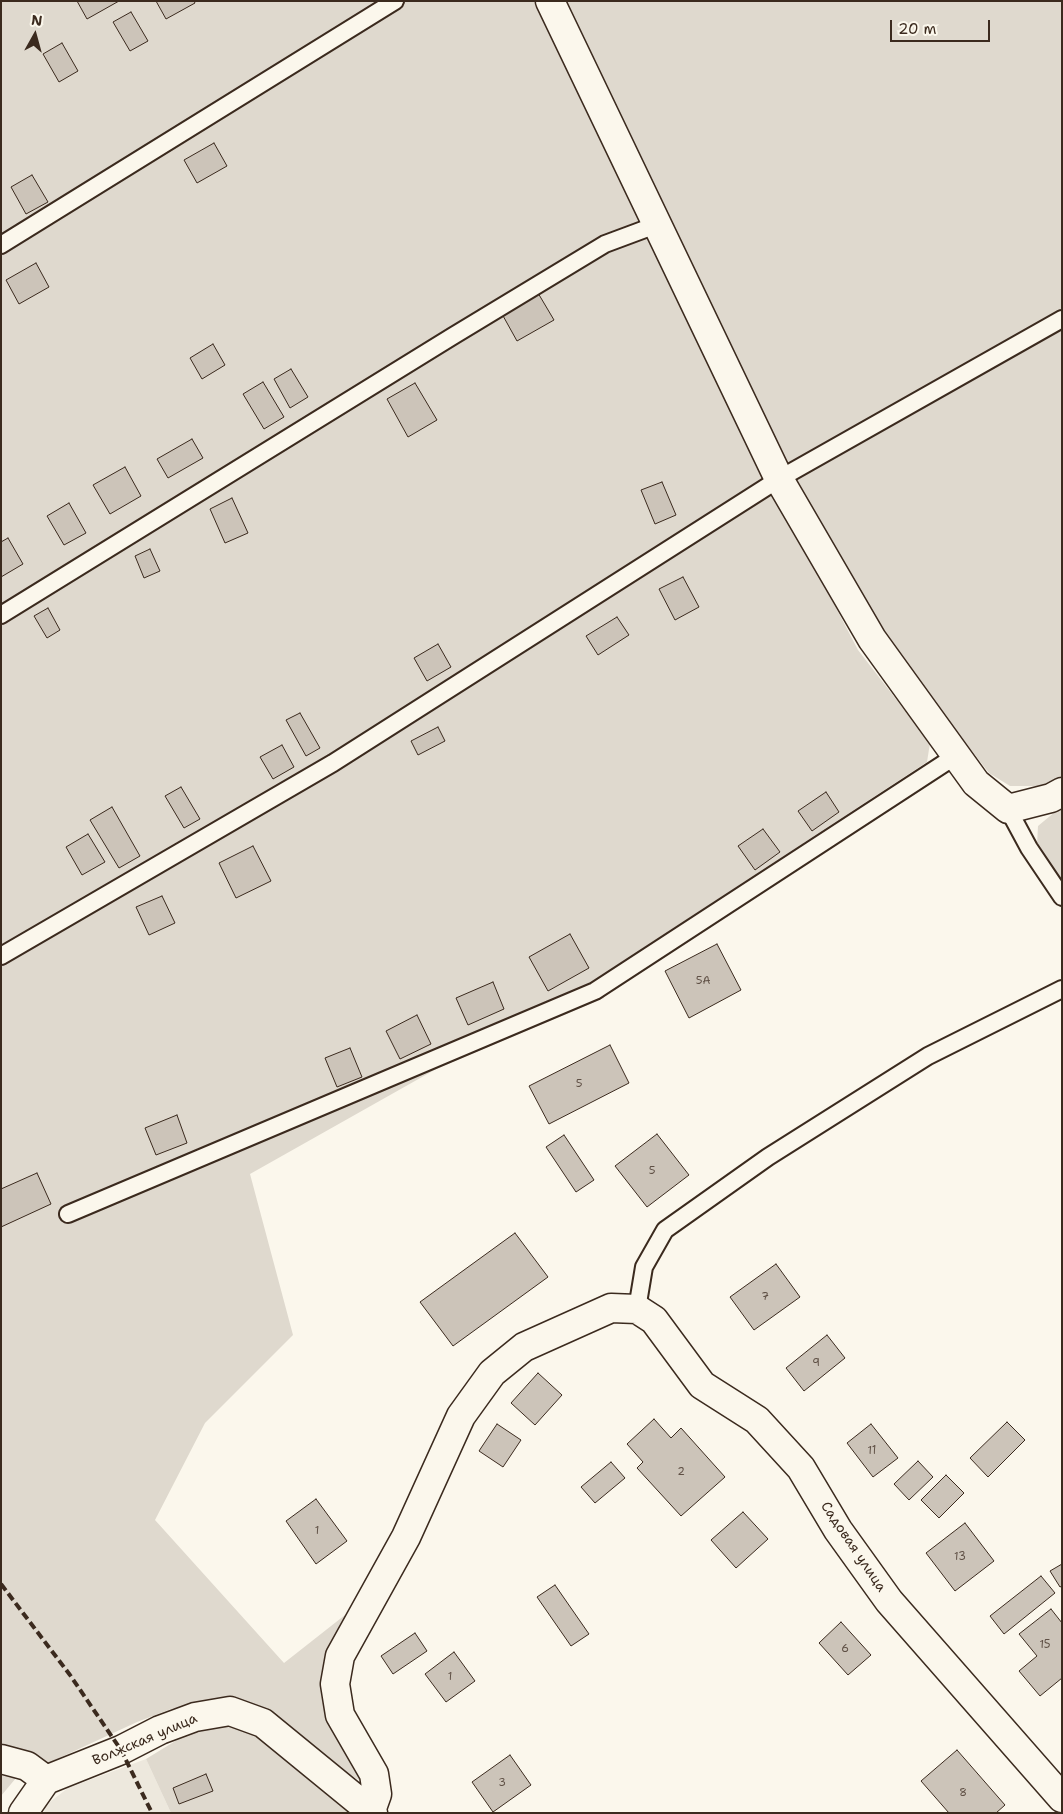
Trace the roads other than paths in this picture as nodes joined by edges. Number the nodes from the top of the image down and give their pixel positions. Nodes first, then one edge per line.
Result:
1 (395, 1) edge
2 (550, 1) edge
3 (656, 225) junction
4 (1, 245) edge
5 (1062, 319) edge
6 (779, 479) junction
7 (1, 614) edge
8 (957, 756) junction
9 (1062, 792) edge
10 (1008, 809) junction
11 (1062, 897) edge
12 (1, 956) edge
13 (1062, 989) edge
14 (68, 1214) dead end
15 (637, 1309) junction
16 (1, 1759) edge
17 (46, 1780) junction
18 (1062, 1798) edge
19 (372, 1812) edge
20 (23, 1813) edge

1 - 4 lane
2 - 3 street
3 - 6 street
3 - 7 lane
5 - 6 lane
6 - 8 street
6 - 12 lane
8 - 10 street
8 - 14 lane
9 - 10 street
10 - 11 lane
13 - 15 lane
15 - 18 street, Садовая улица
15 - 19 street
16 - 17 street
17 - 19 street, Волжская улица
17 - 20 street

